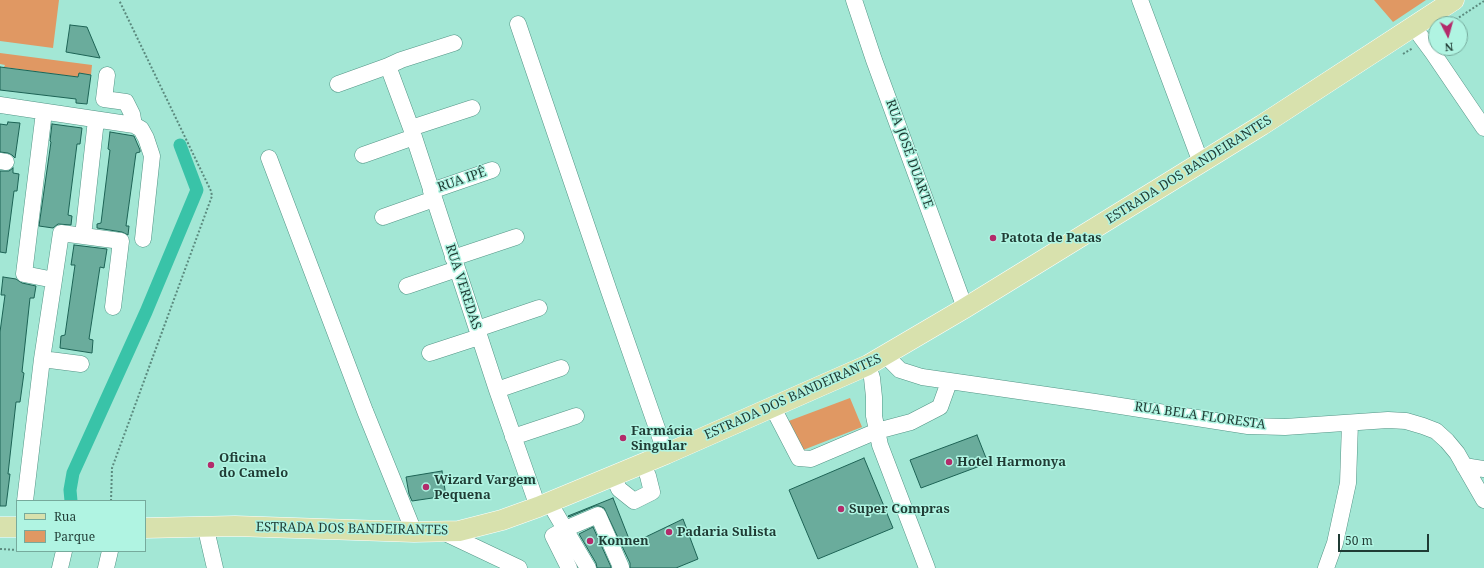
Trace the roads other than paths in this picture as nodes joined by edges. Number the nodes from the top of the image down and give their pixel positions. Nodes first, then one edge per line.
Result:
1 (854, 0) edge
2 (1140, 0) edge
3 (1454, 0) edge
4 (518, 24) dead end
5 (1413, 26) junction
6 (454, 43) dead end
7 (388, 66) junction
8 (107, 75) dead end
9 (338, 84) dead end
10 (0, 105) edge
11 (472, 108) dead end
12 (44, 112) junction
13 (96, 120) junction
14 (134, 125) junction
15 (1484, 128) edge
16 (412, 133) junction
17 (363, 155) dead end
18 (269, 158) dead end
19 (1201, 163) junction
20 (492, 170) dead end
21 (433, 195) junction
22 (383, 217) dead end
23 (83, 236) junction
24 (516, 238) dead end
25 (143, 239) dead end
26 (455, 264) junction
27 (54, 280) junction
28 (407, 286) dead end
29 (114, 307) dead end
30 (539, 308) dead end
31 (965, 308) junction
32 (478, 333) junction
33 (430, 353) dead end
34 (885, 355) junction
35 (42, 359) junction
36 (81, 364) dead end
37 (868, 365) junction
38 (561, 368) dead end
39 (949, 382) junction
40 (497, 390) junction
41 (773, 408) junction
42 (576, 416) dead end
43 (1350, 423) junction
44 (876, 431) junction
45 (513, 437) junction
46 (666, 454) junction
47 (643, 464) junction
48 (1464, 466) junction
49 (1484, 469) edge
50 (613, 476) junction
51 (25, 500) edge
52 (1484, 500) edge
53 (543, 504) junction
54 (0, 527) edge
55 (16, 527) edge
56 (208, 527) junction
57 (146, 528) edge
58 (565, 528) junction
59 (414, 532) junction
60 (443, 532) junction
61 (64, 552) edge
62 (110, 552) edge
63 (60, 568) edge
64 (106, 568) edge
65 (215, 568) edge
66 (518, 568) edge
67 (569, 568) edge
68 (588, 568) edge
69 (620, 568) edge
70 (927, 568) edge
71 (1326, 568) edge

1 - 31 street, RUA JOSÉ DUARTE
2 - 19 street
3 - 5 main road, ESTRADA DOS BANDEIRANTES
4 - 46 street
5 - 15 street
5 - 19 main road, ESTRADA DOS BANDEIRANTES
6 - 7 street
7 - 9 street
7 - 16 street, RUA VEREDAS
8 - 14 street
10 - 12 street
11 - 16 street
12 - 13 street
12 - 27 street
13 - 14 street
13 - 23 street
14 - 25 street
16 - 17 street
16 - 21 street, RUA VEREDAS
18 - 59 street
19 - 31 main road, ESTRADA DOS BANDEIRANTES
20 - 21 street, RUA IPÊ
21 - 22 street, RUA IPÊ
21 - 26 street, RUA VEREDAS
23 - 27 street
23 - 29 street
24 - 26 street
26 - 28 street
26 - 32 street, RUA VEREDAS
27 - 35 street
30 - 32 street
31 - 34 main road, ESTRADA DOS BANDEIRANTES
32 - 33 street
32 - 40 street, RUA VEREDAS
34 - 37 main road, ESTRADA DOS BANDEIRANTES
34 - 39 street, RUA BELA FLORESTA
35 - 36 street
35 - 51 street
37 - 41 main road, ESTRADA DOS BANDEIRANTES
37 - 44 street
38 - 40 street
39 - 43 street, RUA BELA FLORESTA
39 - 44 street
40 - 45 street, RUA VEREDAS
41 - 44 street
41 - 46 main road, ESTRADA DOS BANDEIRANTES
42 - 45 street
43 - 48 street, RUA BELA FLORESTA
43 - 71 street
44 - 70 street
45 - 53 street, RUA VEREDAS
46 - 47 main road, ESTRADA DOS BANDEIRANTES
47 - 50 main road, ESTRADA DOS BANDEIRANTES
47 - 50 street
48 - 49 street
48 - 52 street, RUA BELA FLORESTA
50 - 53 main road, ESTRADA DOS BANDEIRANTES
53 - 58 street, RUA VEREDAS
53 - 60 main road, ESTRADA DOS BANDEIRANTES
54 - 55 main road
56 - 57 main road, ESTRADA DOS BANDEIRANTES
56 - 59 main road, ESTRADA DOS BANDEIRANTES
56 - 65 street
58 - 67 street
58 - 68 street, RUA VEREDAS
58 - 69 street
59 - 60 main road, ESTRADA DOS BANDEIRANTES
60 - 66 street
61 - 63 street
62 - 64 street

